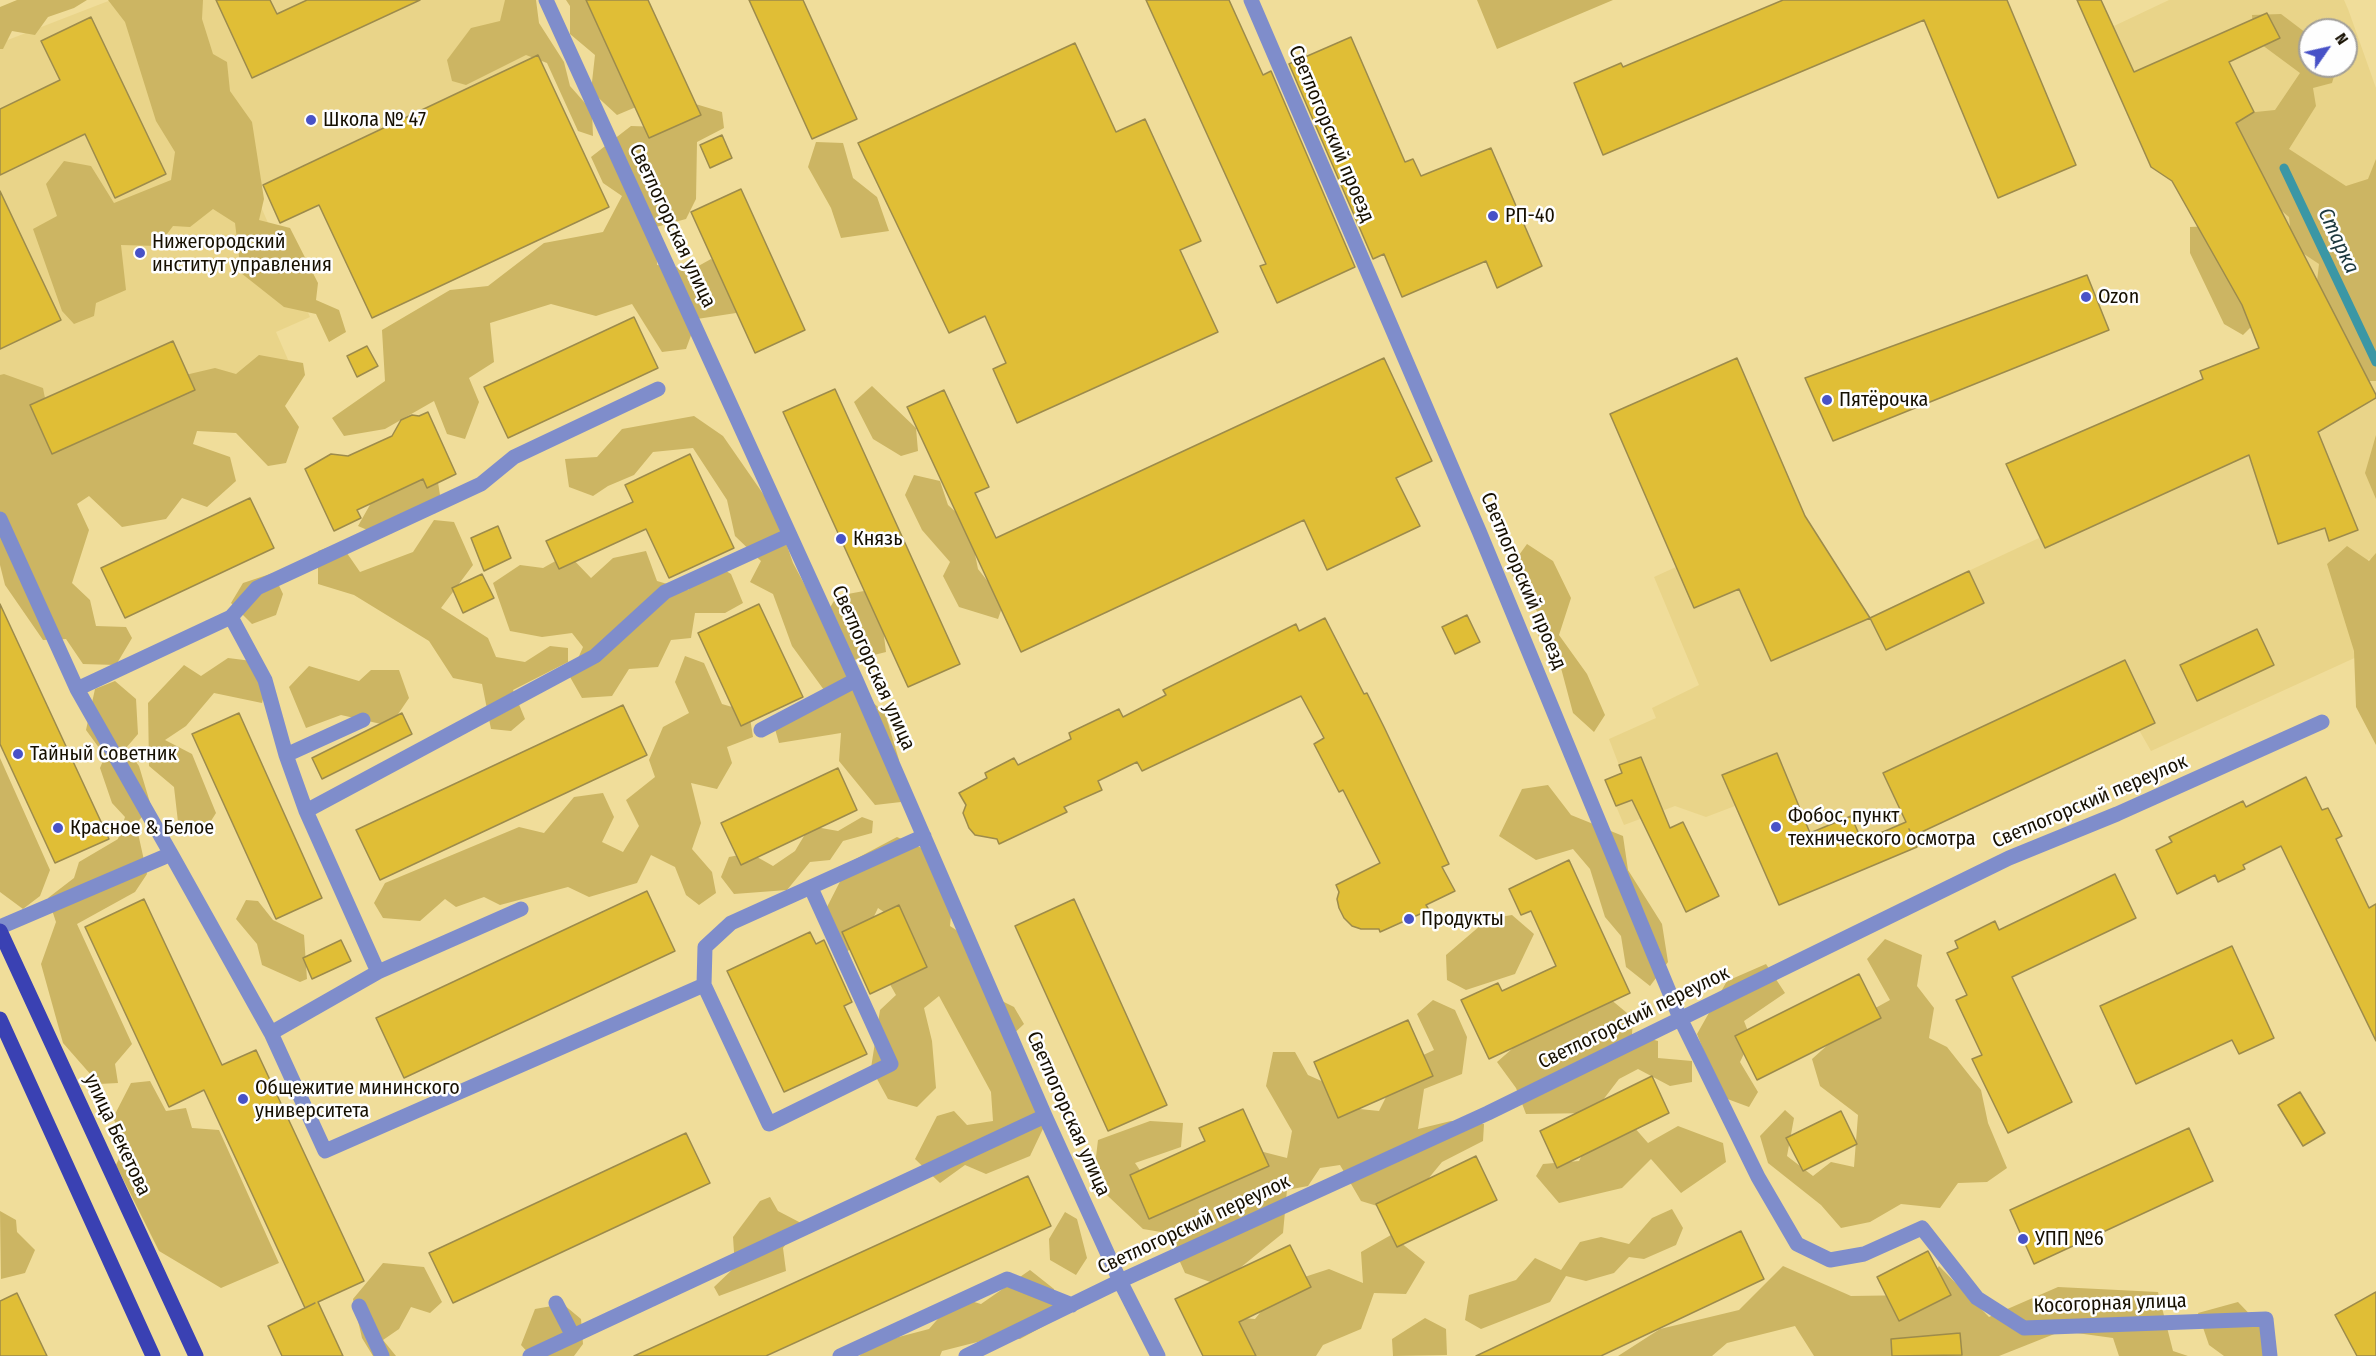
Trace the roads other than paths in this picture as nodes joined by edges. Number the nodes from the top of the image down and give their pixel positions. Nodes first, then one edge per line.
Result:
1 (546, 0) edge
2 (1251, 0) edge
3 (658, 388) dead end
4 (0, 519) edge
5 (790, 535) junction
6 (231, 617) junction
7 (856, 680) junction
8 (77, 689) junction
9 (363, 720) dead end
10 (2322, 722) dead end
11 (761, 730) dead end
12 (286, 755) junction
13 (306, 811) junction
14 (924, 836) junction
15 (171, 854) junction
16 (811, 888) junction
17 (521, 909) dead end
18 (0, 929) edge
19 (378, 972) junction
20 (704, 985) junction
21 (1680, 1018) junction
22 (0, 1019) edge
23 (272, 1033) junction
24 (1045, 1116) junction
25 (1758, 1177) joint
26 (1119, 1281) junction
27 (556, 1303) dead end
28 (1072, 1305) junction
29 (359, 1306) dead end
30 (573, 1336) junction
31 (153, 1356) edge
32 (196, 1356) edge
33 (382, 1356) edge
34 (530, 1356) edge
35 (840, 1356) edge
36 (966, 1356) edge
37 (1158, 1356) edge
38 (2270, 1356) edge

1 - 5 street, Светлогорская улица
2 - 21 street, Светлогорский проезд
3 - 6 street
4 - 8 street
5 - 7 street, Светлогорская улица
5 - 13 street
6 - 8 street
6 - 12 street
7 - 11 street
7 - 14 street, Светлогорская улица
8 - 15 street
9 - 12 street
10 - 21 street, Светлогорский переулок
12 - 13 street
13 - 19 street
14 - 16 street
14 - 24 street, Светлогорская улица
15 - 18 street
15 - 23 street
16 - 20 street
16 - 20 street
17 - 19 street
18 - 32 main road, улица Бекетова
19 - 23 street
20 - 23 street
21 - 25 street, Светлогорский проезд
21 - 26 street, Светлогорский переулок
22 - 31 main road
24 - 26 street, Светлогорская улица
24 - 30 street
25 - 38 street, Косогорная улица
26 - 28 street, Светлогорский переулок
26 - 37 street, Светлогорская улица
27 - 30 street
28 - 35 street
28 - 36 street, Светлогорский переулок
29 - 33 street
30 - 34 street

